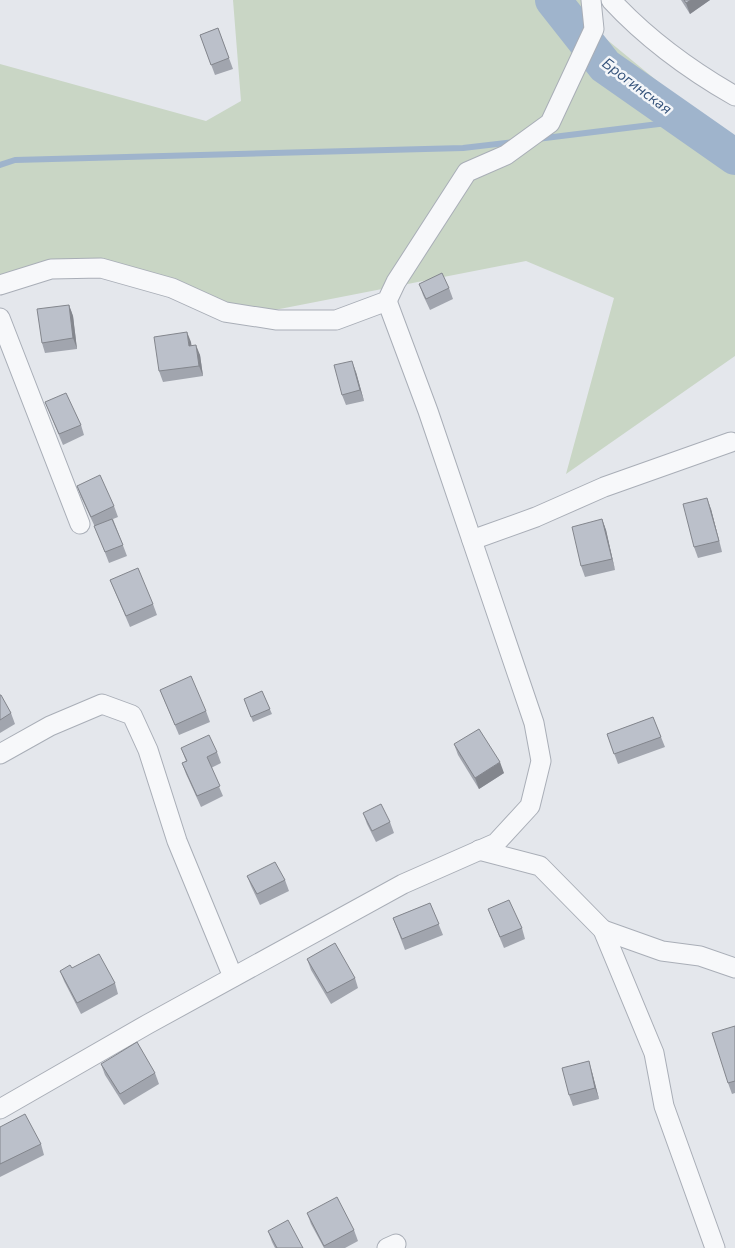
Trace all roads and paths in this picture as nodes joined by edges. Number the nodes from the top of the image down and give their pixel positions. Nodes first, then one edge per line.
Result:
1 (591, 0) edge
2 (611, 0) edge
3 (735, 96) edge
4 (0, 285) edge
5 (387, 301) junction
6 (0, 318) edge
7 (731, 442) dead end
8 (80, 524) dead end
9 (472, 540) junction
10 (0, 754) edge
11 (480, 850) junction
12 (603, 930) junction
13 (735, 968) edge
14 (233, 977) junction
15 (0, 1110) edge
16 (715, 1248) edge

1 - 5 street
2 - 3 street
4 - 5 street
5 - 9 street
6 - 8 street
7 - 9 street
9 - 11 street
10 - 14 street
11 - 12 street
11 - 14 street
12 - 13 street
12 - 16 street
14 - 15 street

